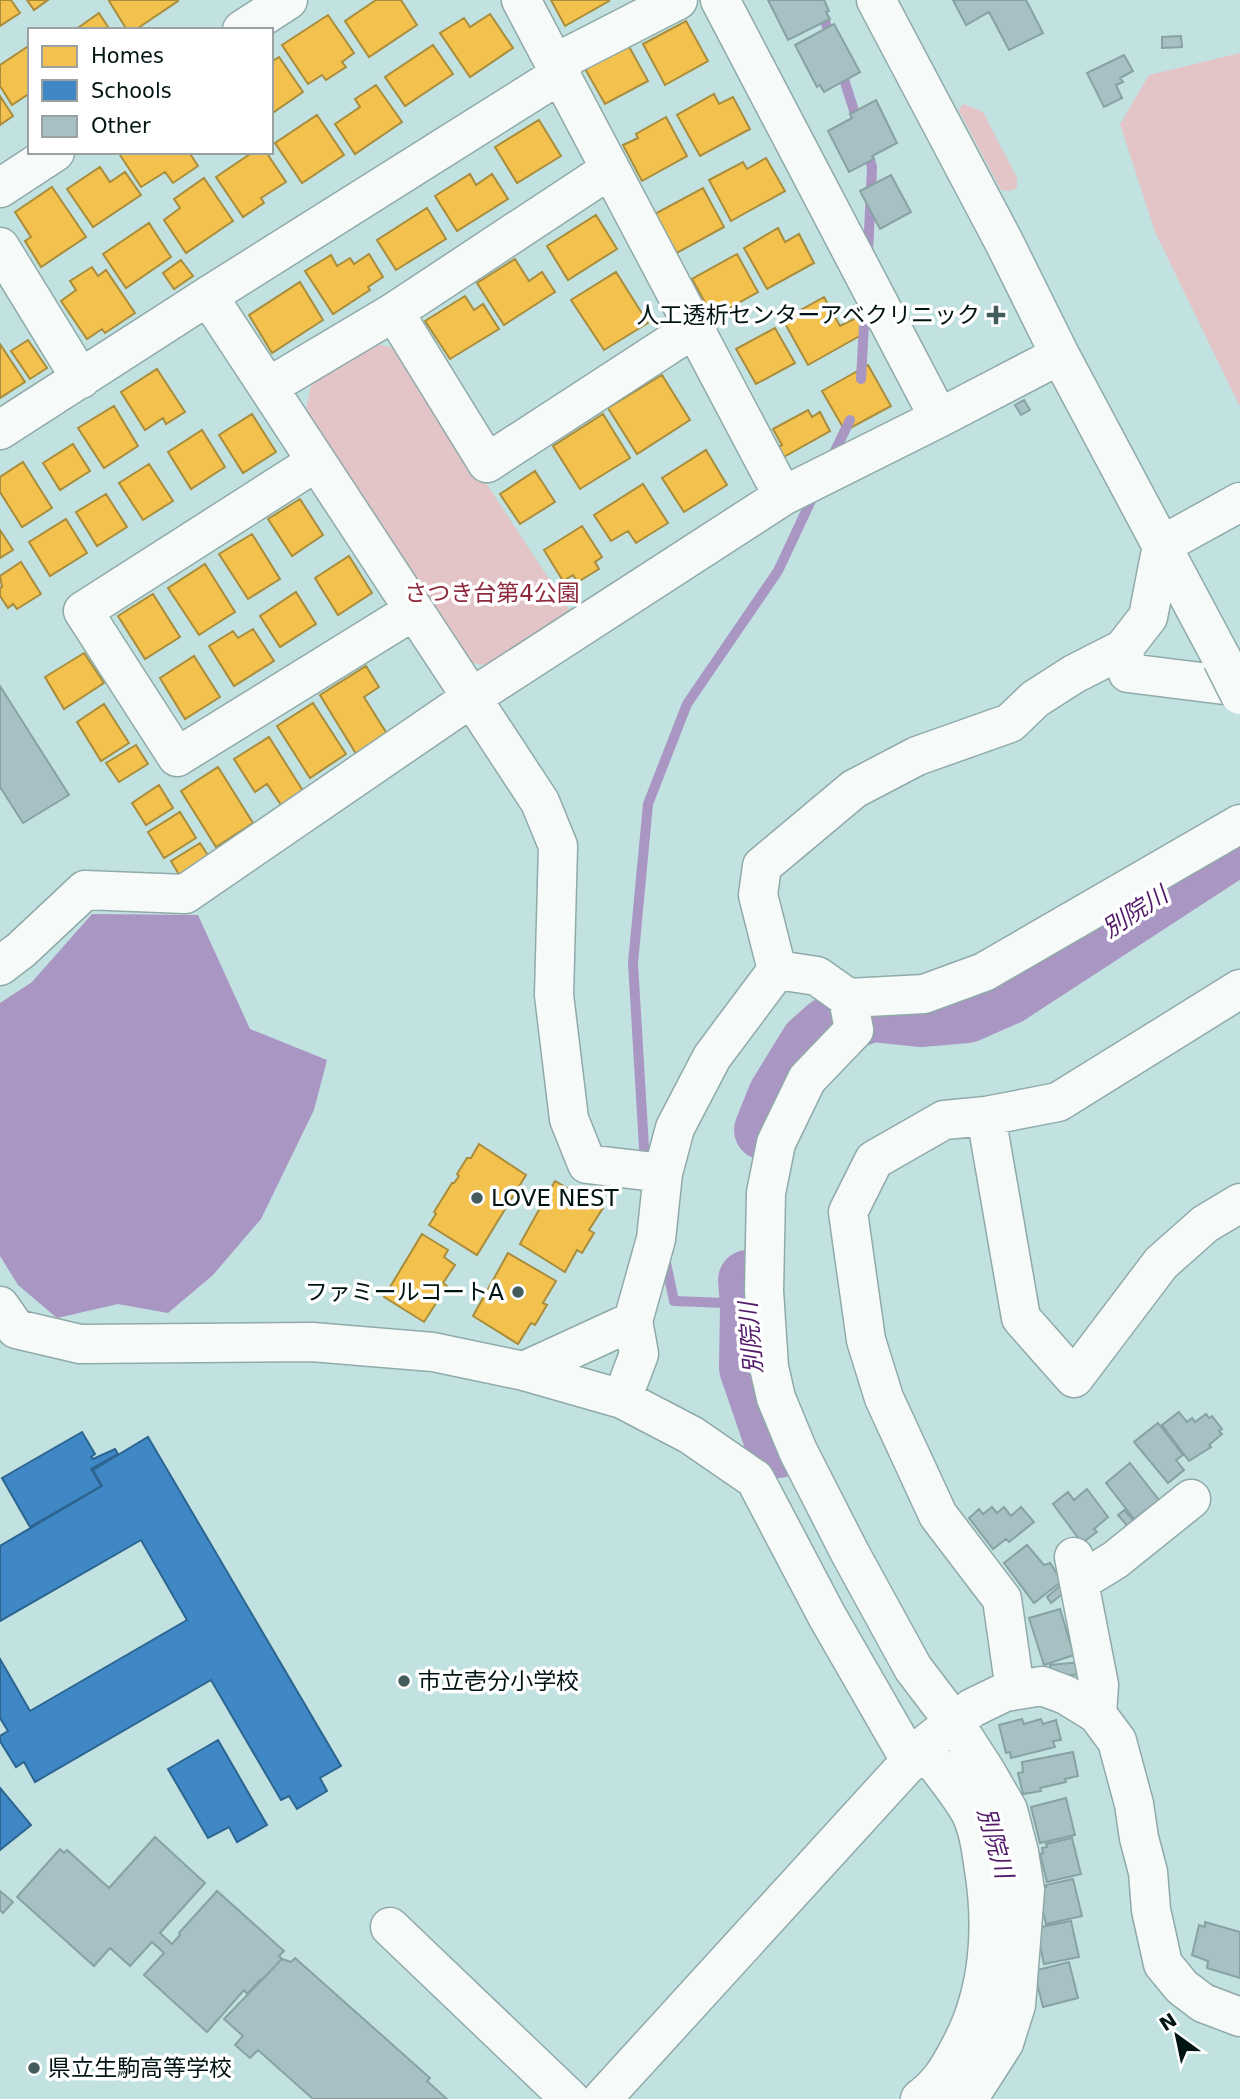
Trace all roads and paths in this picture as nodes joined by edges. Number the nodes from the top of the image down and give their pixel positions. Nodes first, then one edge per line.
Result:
1 (288, 0) edge
2 (521, 0) edge
3 (678, 0) edge
4 (720, 0) edge
5 (876, 0) edge
6 (245, 28) edge
7 (559, 75) junction
8 (52, 154) edge
9 (609, 170) junction
10 (0, 188) edge
11 (0, 247) edge
12 (208, 296) junction
13 (394, 312) junction
14 (693, 329) junction
15 (1060, 355) junction
16 (81, 379) junction
17 (268, 387) junction
18 (939, 418) junction
19 (0, 430) edge
20 (316, 462) junction
21 (783, 496) junction
22 (1240, 502) edge
23 (1162, 545) junction
24 (413, 611) junction
25 (1123, 649) junction
26 (1231, 673) edge
27 (1240, 695) edge
28 (471, 698) junction
29 (1240, 824) edge
30 (0, 966) edge
31 (777, 970) junction
32 (1240, 989) edge
33 (848, 998) junction
34 (986, 1116) junction
35 (663, 1173) junction
36 (1240, 1203) edge
37 (0, 1306) edge
38 (633, 1321) junction
39 (524, 1371) junction
40 (622, 1399) junction
41 (1191, 1499) dead end
42 (1015, 1690) junction
43 (1097, 1714) junction
44 (933, 1740) junction
45 (390, 1927) dead end
46 (1240, 2017) edge
47 (570, 2099) edge
48 (602, 2099) edge
49 (920, 2099) edge
50 (968, 2099) edge

1 - 6 street
2 - 7 street
3 - 7 street
4 - 18 street
5 - 15 street
7 - 9 street
7 - 12 street
8 - 10 street
9 - 13 street
9 - 14 street
11 - 16 street
12 - 16 street
12 - 17 street
13 - 14 street
13 - 17 street
14 - 21 street
15 - 18 street
15 - 23 street
16 - 19 street
17 - 20 street
18 - 21 street
20 - 24 street
20 - 24 street
21 - 28 street
22 - 23 street
23 - 25 street
23 - 26 street
24 - 28 street
25 - 26 street
25 - 31 street
26 - 27 street, bridge
28 - 30 street
28 - 35 street
29 - 33 street
31 - 33 street
31 - 35 street
32 - 34 street
33 - 44 street
34 - 36 street
34 - 42 street
35 - 38 street
37 - 39 street
38 - 39 street
38 - 40 street
39 - 40 street
40 - 44 street
41 - 43 street
42 - 43 street
42 - 44 street
43 - 46 street
44 - 48 street
44 - 49 street
44 - 50 street
45 - 47 street

